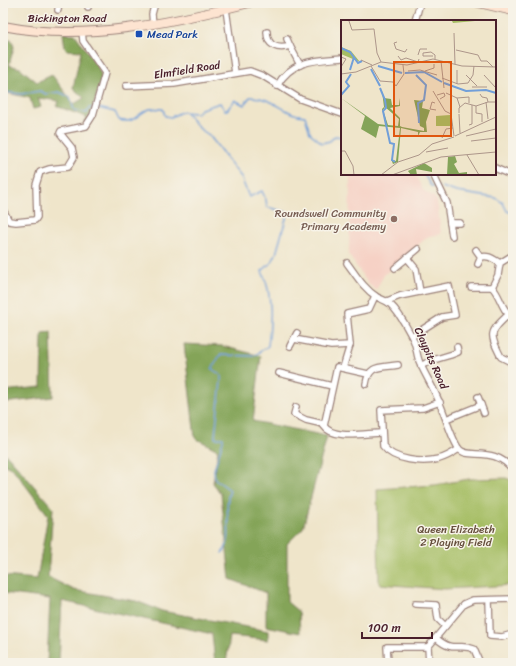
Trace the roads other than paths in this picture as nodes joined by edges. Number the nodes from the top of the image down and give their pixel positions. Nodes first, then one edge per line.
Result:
1 (59, 3) edge
2 (155, 3) edge
3 (249, 3) edge
4 (420, 3) edge
5 (479, 3) edge
6 (226, 9) junction
7 (58, 10) dead end
8 (513, 10) edge
9 (415, 20) edge
10 (153, 25) junction
11 (3, 26) edge
12 (82, 31) junction
13 (265, 36) dead end
14 (287, 39) dead end
15 (290, 46) junction
16 (341, 58) edge
17 (300, 65) junction
18 (235, 73) junction
19 (124, 86) dead end
20 (277, 86) junction
21 (341, 114) edge
22 (496, 168) edge
23 (434, 175) edge
24 (513, 176) edge
25 (3, 210) edge
26 (460, 222) dead end
27 (450, 223) junction
28 (452, 236) dead end
29 (418, 249) dead end
30 (476, 250) dead end
31 (513, 255) edge
32 (481, 257) junction
33 (406, 258) junction
34 (347, 263) dead end
35 (500, 263) junction
36 (478, 264) dead end
37 (395, 268) dead end
38 (471, 287) dead end
39 (492, 287) junction
40 (420, 292) junction
41 (375, 296) junction
42 (387, 301) junction
43 (511, 316) edge
44 (297, 332) dead end
45 (412, 336) junction
46 (294, 339) junction
47 (290, 346) dead end
48 (350, 346) junction
49 (457, 347) dead end
50 (513, 363) edge
51 (398, 365) dead end
52 (421, 366) junction
53 (343, 368) junction
54 (279, 373) dead end
55 (368, 374) junction
56 (366, 384) dead end
57 (332, 386) junction
58 (478, 397) dead end
59 (440, 402) junction
60 (481, 405) junction
61 (296, 407) dead end
62 (484, 412) dead end
63 (446, 419) junction
64 (323, 424) junction
65 (381, 433) junction
66 (459, 449) junction
67 (512, 469) edge
68 (513, 599) edge
69 (489, 600) junction
70 (415, 604) dead end
71 (445, 626) junction
72 (513, 634) edge
73 (436, 638) junction
74 (428, 647) junction
75 (388, 663) edge
76 (429, 663) edge
77 (480, 663) edge

1 - 7 street
2 - 10 street
3 - 6 main road, Bickington Road
4 - 9 street
5 - 8 main road
6 - 10 main road, Bickington Road
6 - 18 street, Elmfield Road
10 - 12 main road, Bickington Road
11 - 12 main road, Bickington Road
12 - 25 street
13 - 15 street
14 - 15 street
15 - 17 street
16 - 17 street
17 - 20 street
18 - 19 street, Elmfield Road
18 - 20 street
20 - 21 street
22 - 24 street
23 - 27 street
26 - 27 street
27 - 28 street
29 - 33 street
30 - 32 street
31 - 35 street
32 - 35 street
32 - 36 street
33 - 37 street
33 - 40 street
34 - 41 street, Claypits Road
35 - 39 street
38 - 39 street
39 - 43 street
40 - 42 street
40 - 45 street
41 - 42 street, Claypits Road
41 - 48 street
42 - 45 street, Claypits Road
43 - 50 street
44 - 46 street
45 - 52 street, Claypits Road
46 - 47 street
46 - 48 street
48 - 53 street
49 - 52 street
51 - 55 street
52 - 59 street, Claypits Road
53 - 55 street
53 - 57 street
54 - 57 street
55 - 56 street
57 - 64 street
58 - 60 street
59 - 63 street, Claypits Road
59 - 65 street
60 - 62 street
60 - 63 street
61 - 64 street
63 - 66 street, Claypits Road
64 - 65 street
65 - 66 street
66 - 67 street
68 - 69 street
69 - 71 street
69 - 72 street
70 - 71 street
71 - 73 street
73 - 74 street
73 - 77 street
74 - 75 street
74 - 76 street

